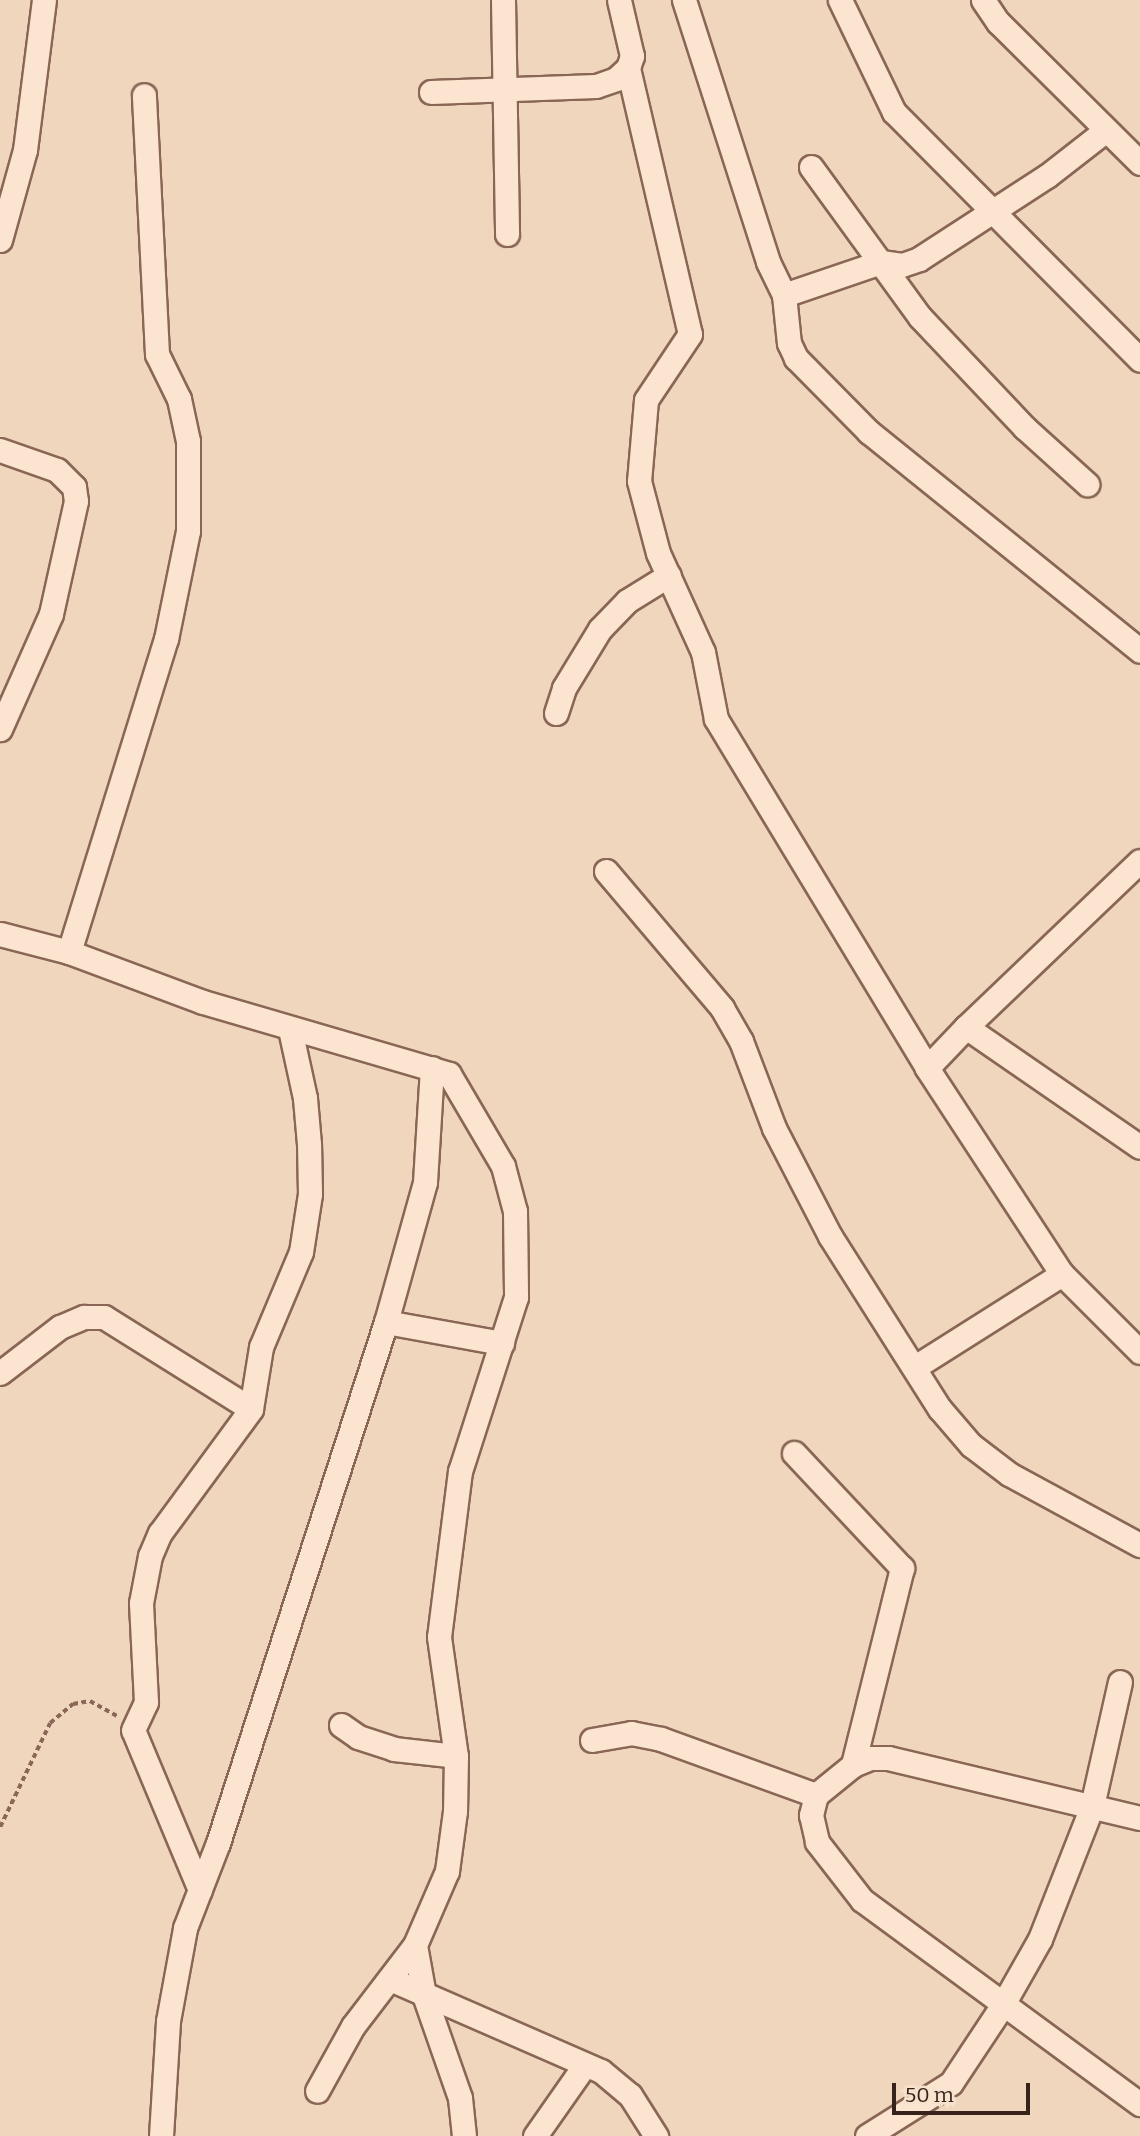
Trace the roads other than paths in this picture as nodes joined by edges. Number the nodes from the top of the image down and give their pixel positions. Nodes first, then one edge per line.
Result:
1 (44, 0) edge
2 (503, 0) edge
3 (619, 0) edge
4 (684, 0) edge
5 (840, 0) edge
6 (983, 0) edge
7 (628, 68) junction
8 (503, 89) junction
9 (431, 92) dead end
10 (144, 96) dead end
11 (1106, 130) junction
12 (1140, 163) edge
13 (811, 167) dead end
14 (996, 211) junction
15 (507, 234) dead end
16 (0, 240) edge
17 (881, 262) junction
18 (784, 295) junction
19 (1140, 360) edge
20 (0, 450) edge
21 (1087, 484) dead end
22 (669, 575) junction
23 (1140, 650) edge
24 (556, 713) dead end
25 (0, 729) edge
26 (1140, 861) edge
27 (606, 871) dead end
28 (0, 934) edge
29 (69, 952) junction
30 (966, 1027) junction
31 (290, 1028) junction
32 (432, 1068) junction
33 (927, 1068) junction
34 (1140, 1147) edge
35 (1062, 1274) junction
36 (386, 1322) junction
37 (502, 1343) junction
38 (1140, 1352) edge
39 (915, 1367) junction
40 (0, 1373) edge
41 (251, 1409) junction
42 (794, 1452) dead end
43 (1140, 1545) edge
44 (1120, 1682) dead end
45 (341, 1725) dead end
46 (592, 1740) dead end
47 (456, 1756) junction
48 (853, 1765) junction
49 (817, 1795) junction
50 (1092, 1806) junction
51 (1140, 1818) edge
52 (200, 1890) junction
53 (415, 1945) junction
54 (390, 1979) junction
55 (424, 1995) junction
56 (1002, 2007) junction
57 (584, 2066) junction
58 (317, 2091) dead end
59 (1140, 2104) edge
60 (161, 2136) edge
61 (464, 2136) edge
62 (535, 2136) edge
63 (656, 2136) edge
64 (867, 2136) edge

1 - 16 street
2 - 8 street
3 - 7 street
4 - 18 street
5 - 14 street
6 - 11 street
7 - 8 street
7 - 22 street
8 - 9 street
8 - 15 street
10 - 29 street
11 - 12 street
11 - 14 street
13 - 17 street
14 - 17 street
14 - 19 street
17 - 18 street
17 - 21 street
18 - 23 street
20 - 25 street
22 - 24 street
22 - 33 street
26 - 30 street
27 - 39 street
28 - 29 street
29 - 31 street
30 - 33 street
30 - 34 street
31 - 32 street
31 - 41 street
32 - 36 street
32 - 37 street
33 - 35 street
35 - 38 street
35 - 39 street
36 - 37 street
36 - 52 street
37 - 47 street
39 - 43 street
40 - 41 street
41 - 52 street
42 - 48 street
44 - 50 street
45 - 47 street
46 - 49 street
47 - 53 street
48 - 49 street
48 - 50 street
49 - 56 street
50 - 51 street
50 - 56 street
52 - 60 street
53 - 54 street
53 - 55 street
54 - 55 street
54 - 58 street
55 - 57 street
55 - 61 street
56 - 59 street
56 - 64 street
57 - 62 street
57 - 63 street

